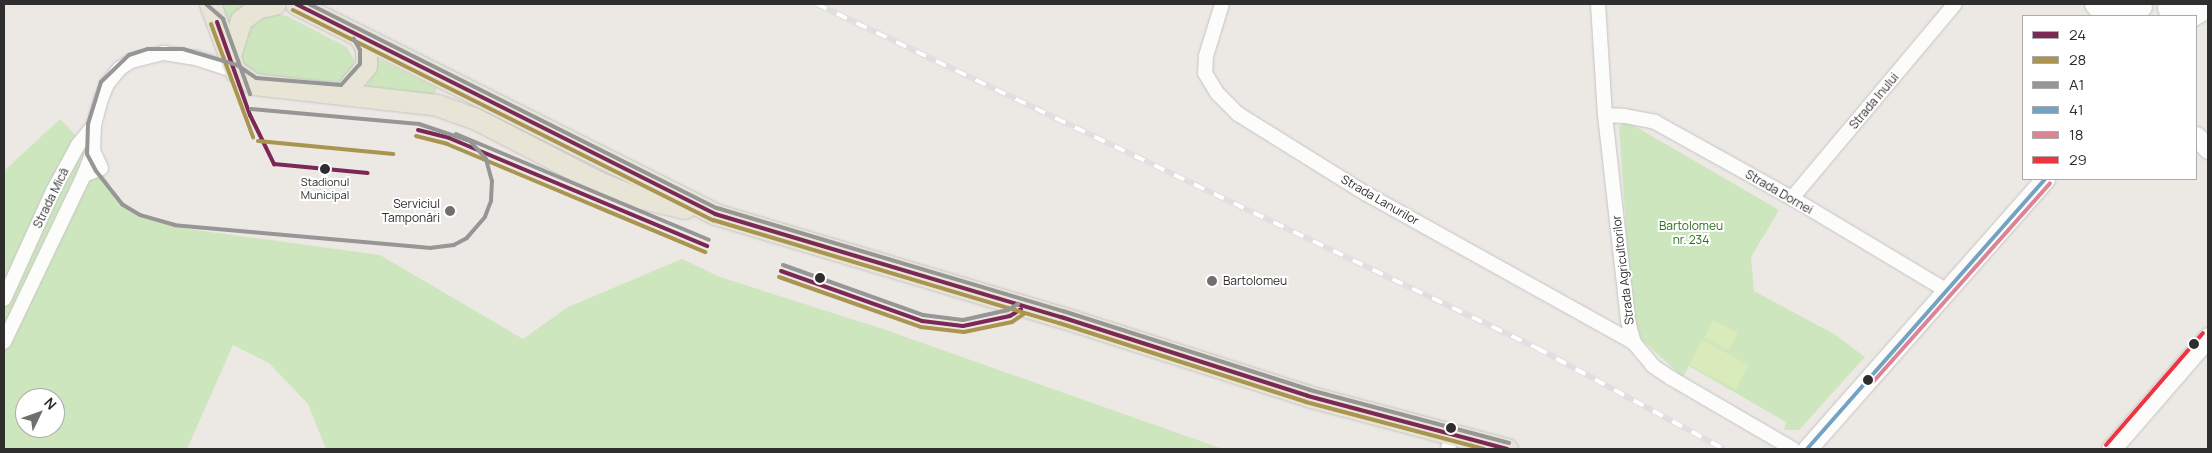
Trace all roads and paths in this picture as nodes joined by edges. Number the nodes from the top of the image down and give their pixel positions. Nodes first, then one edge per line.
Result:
1 (197, 4) edge
2 (275, 4) edge
3 (296, 4) edge
4 (1222, 4) edge
5 (1598, 4) edge
6 (1956, 4) edge
7 (2094, 4) edge
8 (2111, 4) edge
9 (2187, 4) edge
10 (2154, 7) edge
11 (2208, 7) edge
12 (214, 13) edge
13 (2103, 15) edge
14 (2195, 15) edge
15 (359, 36) junction
16 (233, 63) junction
17 (344, 92) junction
18 (1605, 115) junction
19 (94, 125) junction
20 (2197, 137) edge
21 (2208, 149) edge
22 (93, 151) junction
23 (84, 175) junction
24 (2044, 180) edge
25 (1792, 198) junction
26 (715, 214) junction
27 (1946, 290) junction
28 (4, 299) edge
29 (2208, 337) edge
30 (4, 342) edge
31 (1634, 344) junction
32 (1450, 442) edge
33 (1501, 449) edge
34 (1793, 449) edge
35 (1807, 449) edge
36 (2111, 449) edge

1 - 12 main road
2 - 16 main road
3 - 15 main road
4 - 31 street, Strada Lanurilor
5 - 18 street, Strada Agricultorilor
6 - 25 street, Strada Inului
7 - 13 main road
8 - 10 main road
9 - 10 main road
11 - 14 main road
12 - 16 main road
15 - 17 main road
15 - 26 main road
16 - 17 main road
16 - 19 street
17 - 26 main road
18 - 25 street, Strada Dornei
18 - 31 street, Strada Agricultorilor
19 - 22 street, Strada Mică
19 - 28 street, Strada Mică
20 - 21 main road
22 - 23 street, Strada Mică
22 - 23 street, Strada Mică
23 - 30 street, Strada Mică
24 - 27 main road
25 - 27 street, Strada Dornei
26 - 32 main road
27 - 35 main road
29 - 36 main road
31 - 34 street, Strada Agricultorilor
32 - 33 main road

